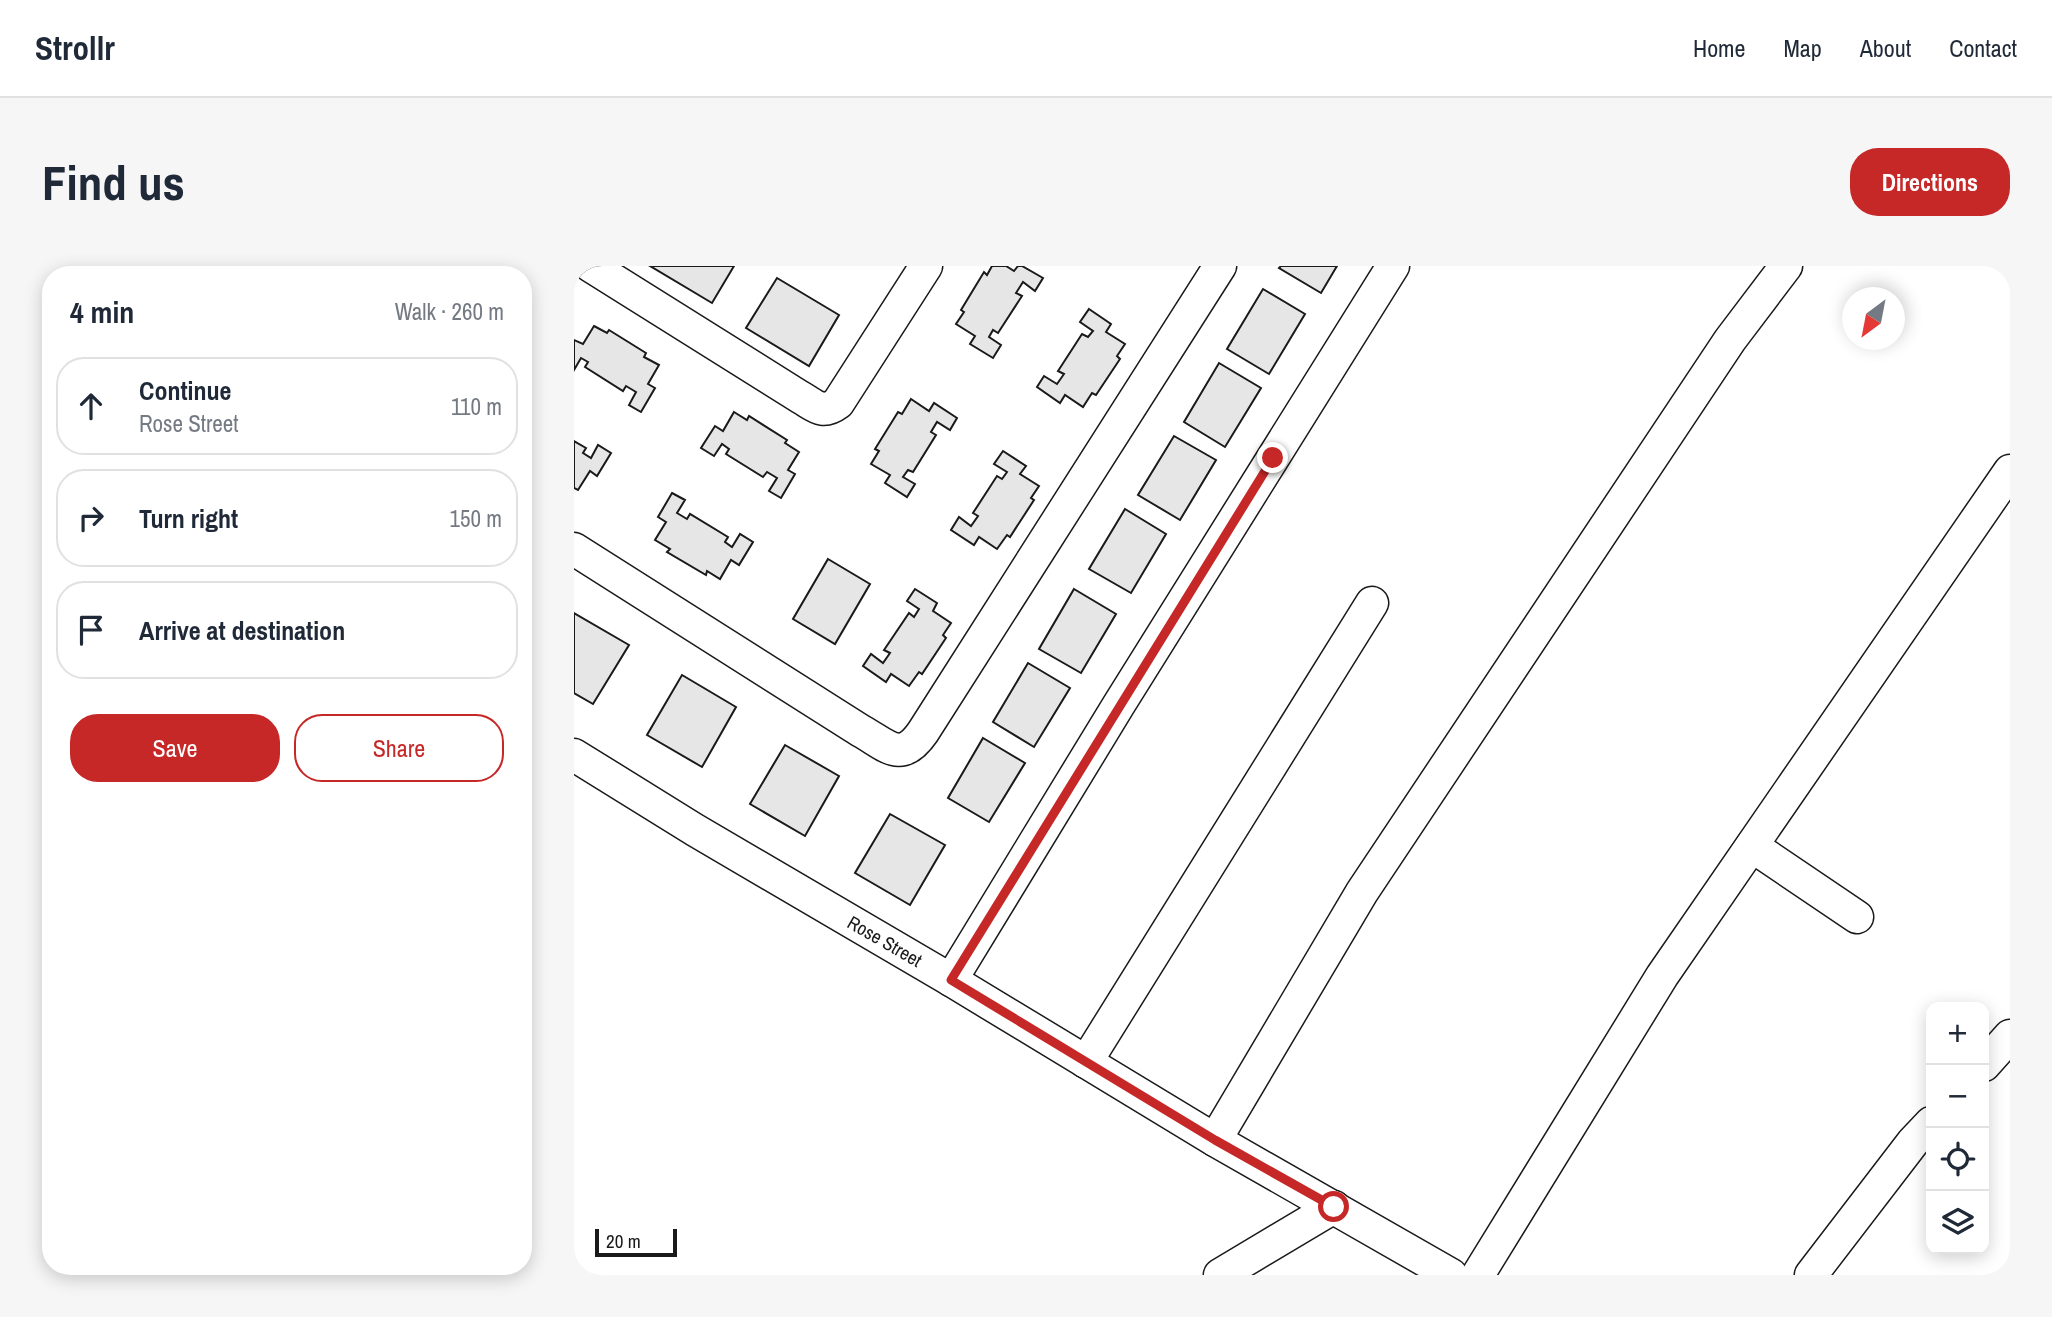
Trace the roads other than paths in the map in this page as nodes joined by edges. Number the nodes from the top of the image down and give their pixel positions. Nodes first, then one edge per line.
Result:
1 (591, 266) edge
2 (926, 266) edge
3 (1220, 266) edge
4 (1394, 266) edge
5 (1787, 266) edge
6 (2010, 471) edge
7 (574, 549) edge
8 (1372, 603) dead end
9 (574, 755) edge
10 (1752, 846) junction
11 (1857, 917) dead end
12 (951, 980) junction
13 (2008, 1041) edge
14 (1989, 1060) edge
15 (1086, 1062) junction
16 (1926, 1128) edge
17 (1215, 1140) junction
18 (1334, 1207) junction
19 (1220, 1275) edge
20 (1451, 1275) edge
21 (1478, 1275) edge
22 (1811, 1275) edge

1 - 2 street
3 - 7 street
4 - 12 street
5 - 17 street
6 - 10 street
8 - 15 street
9 - 12 street, Rose Street
10 - 11 street
10 - 21 street
12 - 15 street, Rose Street
13 - 14 street
15 - 17 street, Rose Street
16 - 22 street
17 - 18 street, Rose Street
18 - 19 street
18 - 20 street, Rose Street

